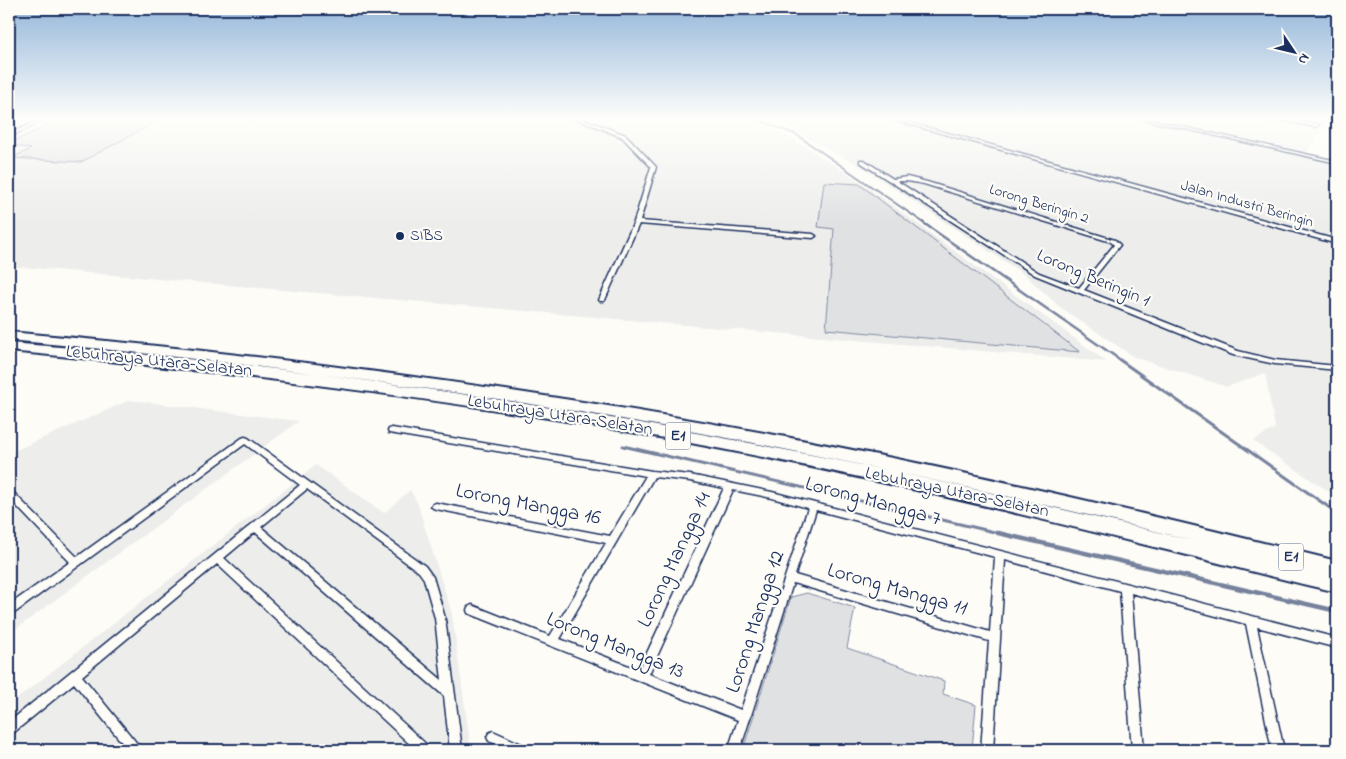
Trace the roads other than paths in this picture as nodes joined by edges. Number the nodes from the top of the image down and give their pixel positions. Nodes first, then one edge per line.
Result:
1 (641, 153) edge
2 (1017, 153) edge
3 (1298, 153) edge
4 (862, 161) dead end
5 (1337, 162) edge
6 (895, 180) junction
7 (637, 222) junction
8 (813, 236) dead end
9 (1337, 242) edge
10 (1080, 291) junction
11 (602, 300) dead end
12 (9, 336) edge
13 (9, 347) edge
14 (1337, 368) edge
15 (392, 431) dead end
16 (652, 474) junction
17 (306, 485) junction
18 (730, 486) junction
19 (9, 493) edge
20 (813, 505) junction
21 (436, 506) dead end
22 (255, 527) junction
23 (613, 540) junction
24 (1000, 554) junction
25 (217, 558) junction
26 (76, 562) junction
27 (1337, 569) edge
28 (790, 578) junction
29 (1337, 584) edge
30 (1125, 587) junction
31 (472, 610) dead end
32 (9, 611) edge
33 (1250, 620) junction
34 (994, 638) junction
35 (553, 641) junction
36 (1337, 643) edge
37 (75, 675) junction
38 (642, 677) junction
39 (449, 694) junction
40 (745, 717) junction
41 (9, 729) edge
42 (493, 737) dead end
43 (135, 750) edge
44 (424, 750) edge
45 (456, 750) edge
46 (522, 750) edge
47 (734, 750) edge
48 (986, 750) edge
49 (1138, 750) edge
50 (1278, 750) edge

1 - 7 street
2 - 9 street, Jalan Industri Beringin
3 - 5 street
4 - 6 street, Lorong Beringin 1
6 - 10 street, Lorong Beringin 1
6 - 10 street, Lorong Beringin 2
7 - 8 street
7 - 11 street
10 - 14 street, Lorong Beringin 1
12 - 27 highway, Lebuhraya Utara–Selatan / E1
13 - 29 highway, Lebuhraya Utara–Selatan / E1
15 - 16 street, Lorong Mangga 7
16 - 18 street, Lorong Mangga 7
16 - 23 street
17 - 22 street
17 - 26 street
17 - 39 street
18 - 20 street, Lorong Mangga 7
18 - 38 street, Lorong Mangga 14
19 - 26 street
20 - 24 street, Lorong Mangga 7
20 - 28 street, Lorong Mangga 12
21 - 23 street, Lorong Mangga 16
22 - 25 street
22 - 39 street
23 - 35 street
24 - 30 street, Lorong Mangga 7
24 - 34 street
25 - 37 street
25 - 44 street
26 - 32 street
28 - 34 street, Lorong Mangga 11
28 - 40 street, Lorong Mangga 12
30 - 33 street, Lorong Mangga 7
30 - 49 street
31 - 35 street, Lorong Mangga 13
33 - 36 street, Lorong Mangga 7
33 - 50 street
34 - 48 street
35 - 38 street, Lorong Mangga 13
37 - 41 street
37 - 43 street
38 - 40 street, Lorong Mangga 13
39 - 45 street
40 - 47 street, Lorong Mangga 12
42 - 46 street

